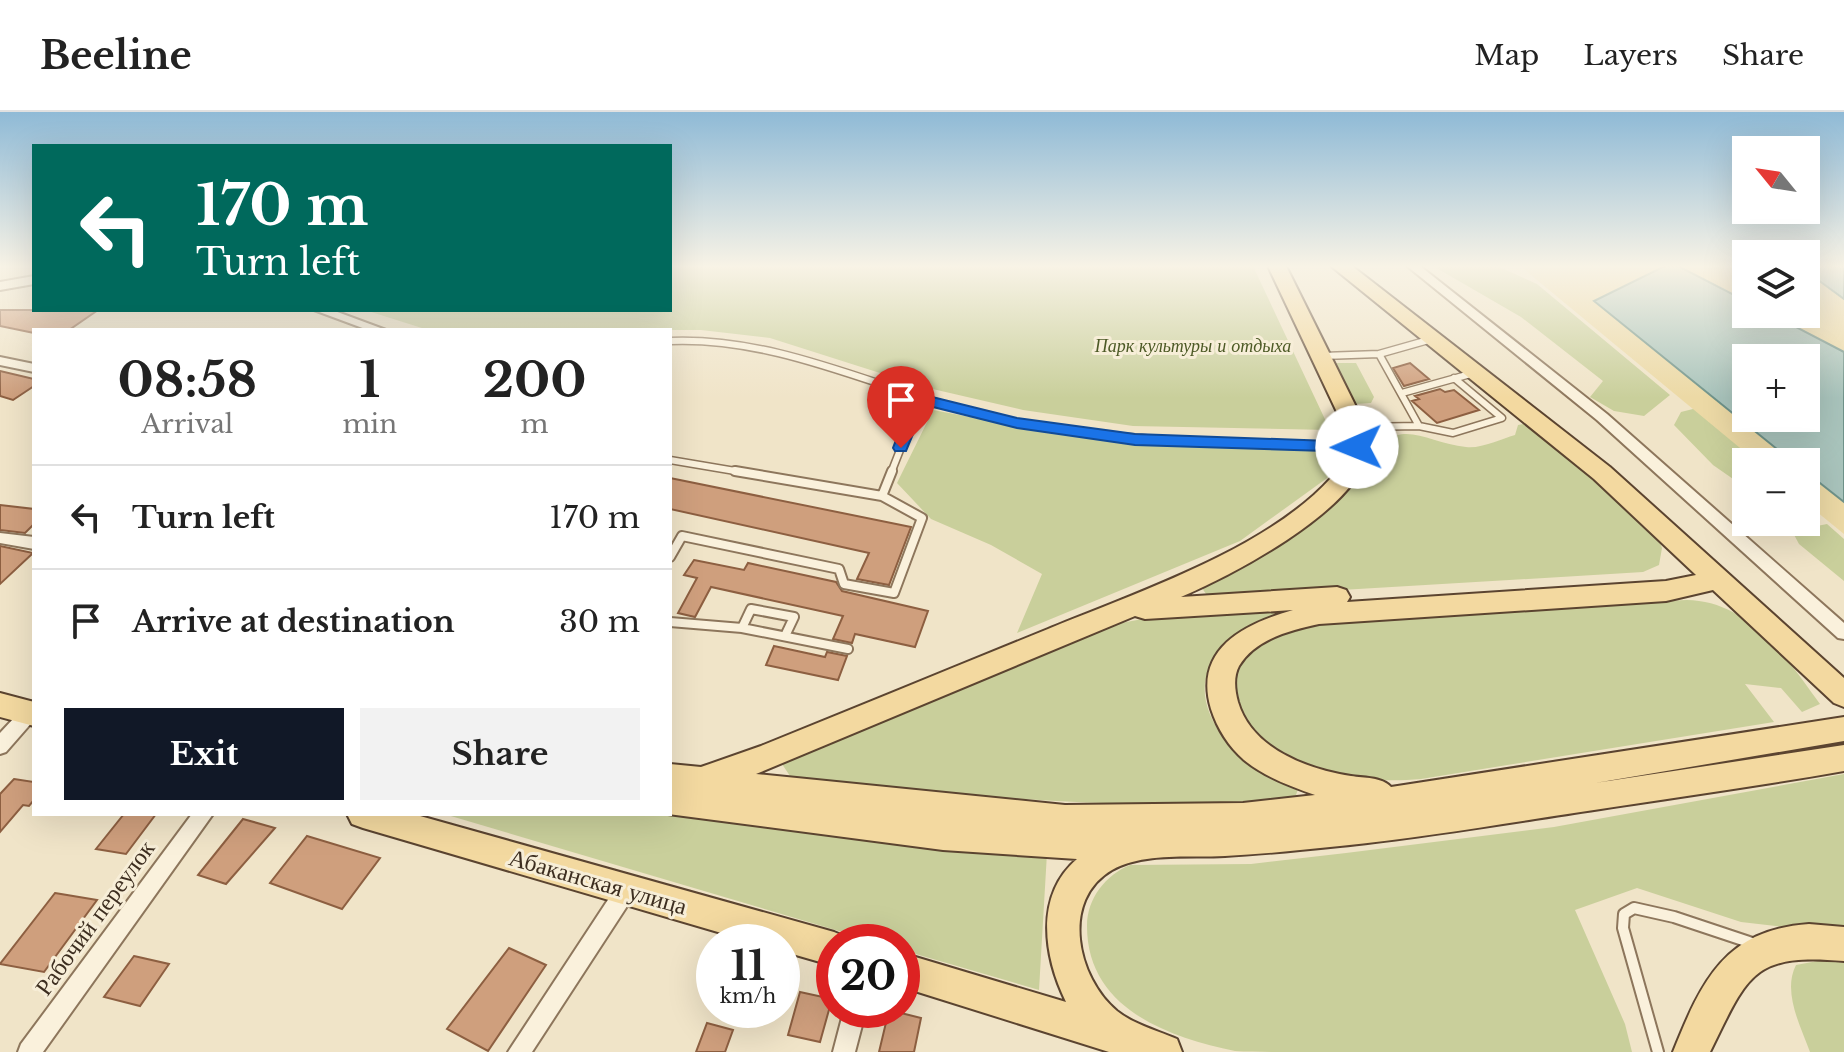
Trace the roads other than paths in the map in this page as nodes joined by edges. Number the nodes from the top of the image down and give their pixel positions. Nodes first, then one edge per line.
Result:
1 (1299, 310) edge
2 (1398, 310) edge
3 (1468, 310) edge
4 (326, 312) edge
5 (374, 328) edge
6 (1435, 338) junction
7 (672, 341) edge
8 (1379, 354) junction
9 (1322, 356) junction
10 (0, 361) edge
11 (32, 368) edge
12 (1466, 375) junction
13 (1402, 393) junction
14 (920, 399) junction
15 (1419, 426) junction
16 (1356, 437) junction
17 (672, 460) edge
18 (882, 496) junction
19 (0, 538) edge
20 (32, 543) edge
21 (672, 554) edge
22 (1720, 579) junction
23 (1098, 620) junction
24 (672, 622) edge
25 (742, 628) junction
26 (1844, 633) edge
27 (785, 636) junction
28 (848, 649) dead end
29 (1844, 695) edge
30 (0, 705) edge
31 (32, 712) edge
32 (32, 713) edge
33 (1844, 729) edge
34 (0, 746) edge
35 (1840, 758) edge
36 (685, 779) edge
37 (1438, 795) junction
38 (672, 801) edge
39 (202, 816) edge
40 (370, 816) edge
41 (1145, 845) junction
42 (626, 890) junction
43 (816, 944) edge
44 (1844, 944) edge
45 (1763, 947) junction
46 (920, 975) edge
47 (850, 1028) edge
48 (1126, 1038) junction
49 (29, 1052) edge
50 (519, 1052) edge
51 (844, 1052) edge
52 (1164, 1052) edge
53 (1658, 1052) edge
54 (1691, 1052) edge

1 - 9 main road
2 - 6 main road
3 - 26 street
4 - 5 street
6 - 8 lane
6 - 12 main road
7 - 14 lane
8 - 9 lane
8 - 13 lane
9 - 16 main road
10 - 11 street
12 - 13 lane
12 - 15 lane
12 - 22 main road
13 - 15 lane
14 - 16 lane
14 - 18 lane
15 - 16 lane
16 - 23 main road
17 - 18 lane
18 - 21 lane
19 - 20 street
22 - 23 main road
22 - 29 main road
22 - 37 main road
23 - 36 main road
24 - 25 lane
25 - 27 lane
25 - 27 lane
27 - 28 lane
30 - 31 main road
32 - 34 street
33 - 37 main road
35 - 41 main road
36 - 37 main road
38 - 41 main road
39 - 49 street, Рабочий переулок
40 - 42 main road, Абаканская улица
41 - 48 main road
42 - 43 main road, Абаканская улица
42 - 50 street
44 - 45 main road
45 - 53 lane
45 - 54 main road
46 - 48 main road
47 - 51 street
48 - 52 main road

